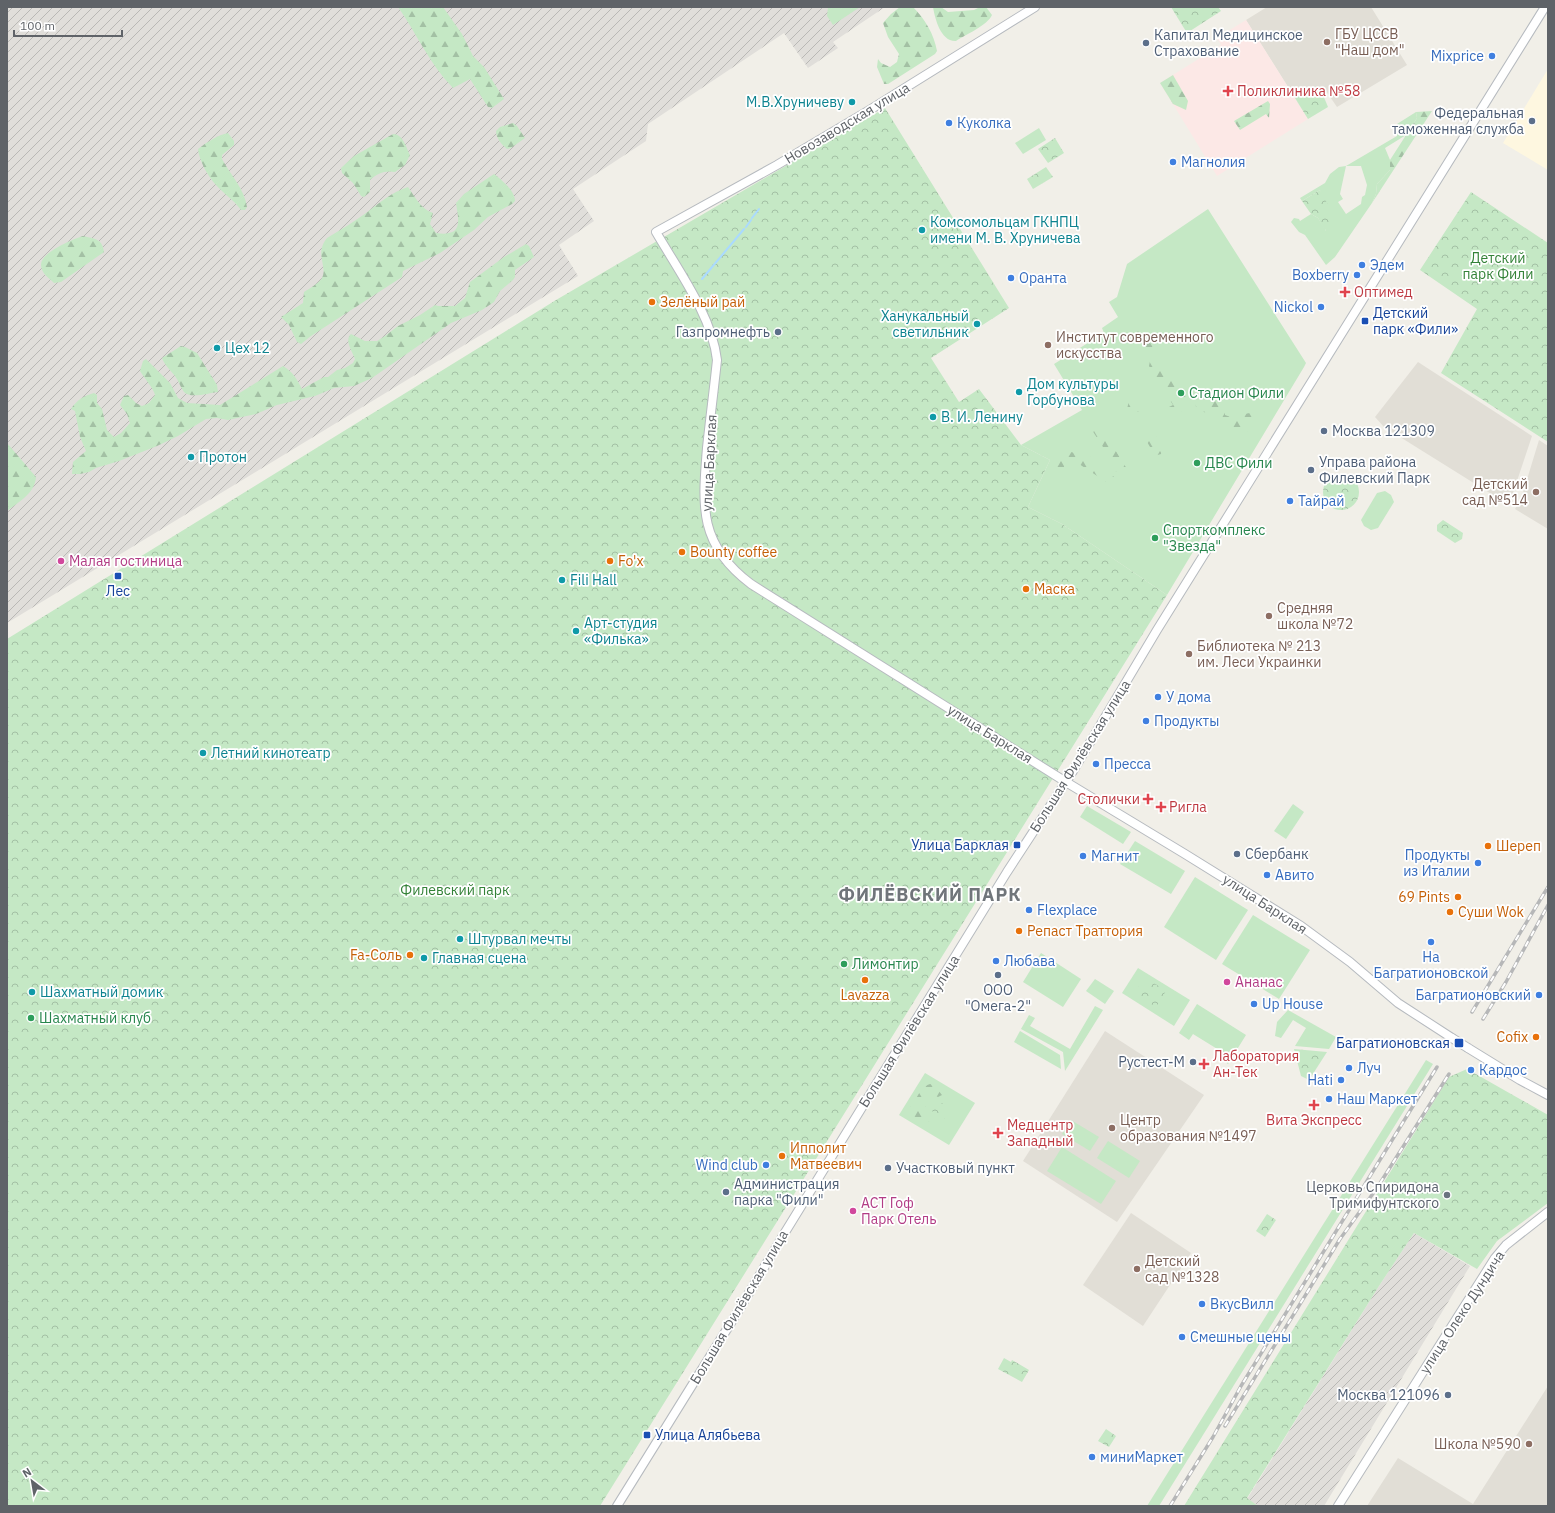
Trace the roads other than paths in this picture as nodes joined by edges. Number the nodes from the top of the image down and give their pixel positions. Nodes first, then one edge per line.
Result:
1 (1035, 7) edge
2 (1545, 7) edge
3 (656, 232) joint
4 (1066, 782) junction
5 (1548, 1095) edge
6 (1548, 1212) edge
7 (617, 1506) edge
8 (1338, 1506) edge

1 - 3 main road, Новозаводская улица
2 - 4 main road, Большая Филёвская улица
3 - 4 main road, улица Барклая
4 - 5 main road, улица Барклая, bridge
4 - 7 main road, Большая Филёвская улица
6 - 8 main road, улица Олеко Дундича

